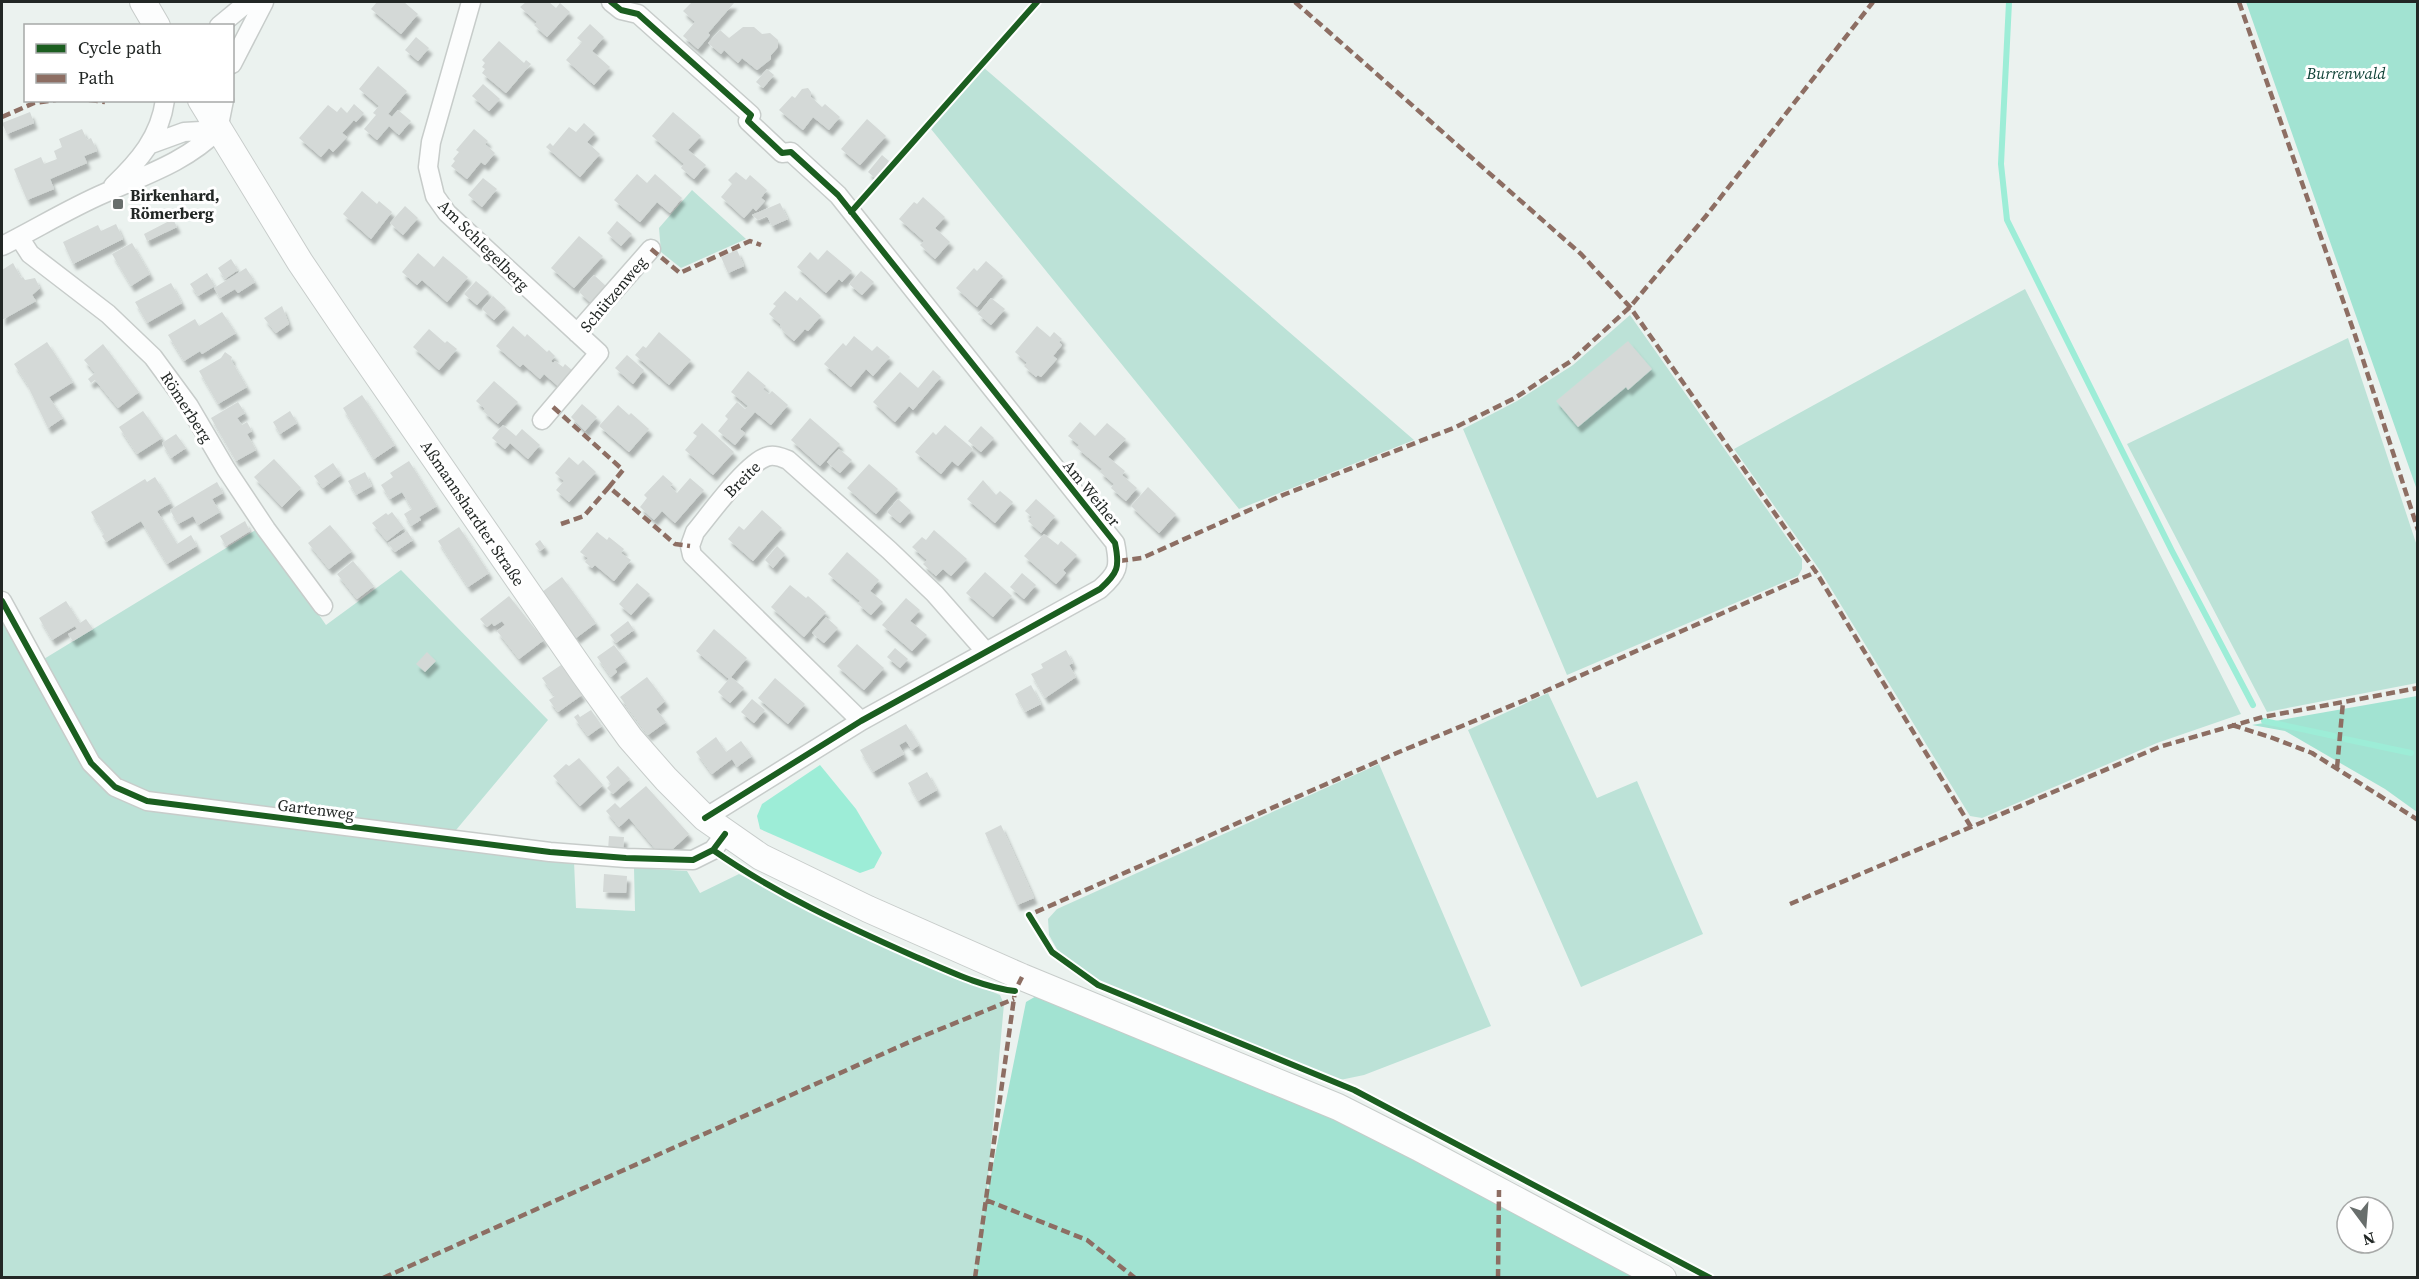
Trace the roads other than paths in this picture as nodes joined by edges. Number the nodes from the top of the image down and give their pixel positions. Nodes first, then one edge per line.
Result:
1 (143, 2) edge
2 (248, 2) edge
3 (264, 2) edge
4 (471, 2) edge
5 (611, 2) edge
6 (156, 24) edge
7 (221, 24) edge
8 (234, 57) edge
9 (165, 102) edge
10 (202, 102) edge
11 (224, 102) edge
12 (218, 130) junction
13 (151, 144) junction
14 (105, 193) junction
15 (19, 237) junction
16 (2, 246) edge
17 (651, 249) dead end
18 (577, 333) junction
19 (542, 420) dead end
20 (2, 601) edge
21 (323, 606) dead end
22 (986, 652) junction
23 (861, 721) junction
24 (715, 826) junction
25 (1663, 1278) edge

1 - 6 main road
2 - 7 street
3 - 8 street
4 - 18 street, Am Schlegelberg
5 - 22 street, Am Weiher
9 - 13 street
10 - 12 main road, Aßmannshardter Straße
11 - 12 street
12 - 13 street
12 - 14 street
12 - 24 main road, Aßmannshardter Straße
13 - 14 street
14 - 15 street
15 - 16 street
15 - 21 street, Römerberg
17 - 18 street, Schützenweg
18 - 19 street, Schützenweg
20 - 24 street, Gartenweg
22 - 23 street, Am Weiher
22 - 23 street, Breite
23 - 24 street, Am Weiher
24 - 25 main road, Aßmannshardter Straße

